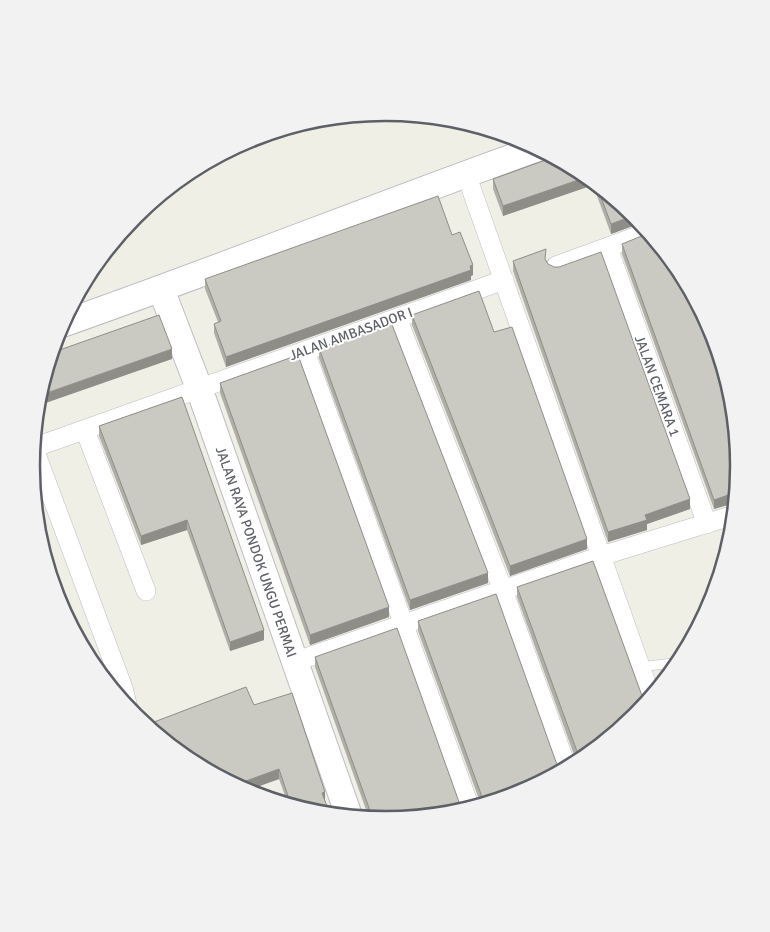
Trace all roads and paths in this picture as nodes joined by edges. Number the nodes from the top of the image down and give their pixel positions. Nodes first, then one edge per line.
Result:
1 (527, 152) edge
2 (466, 174) junction
3 (641, 235) edge
4 (608, 248) junction
5 (556, 266) edge
6 (504, 280) junction
7 (161, 289) junction
8 (397, 318) junction
9 (73, 320) edge
10 (305, 351) junction
11 (199, 388) junction
12 (85, 430) junction
13 (41, 444) edge
14 (40, 467) edge
15 (726, 518) edge
16 (707, 524) junction
17 (601, 556) junction
18 (503, 590) junction
19 (146, 591) dead end
20 (405, 624) junction
21 (294, 662) junction
22 (668, 663) edge
23 (640, 667) junction
24 (115, 681) edge
25 (648, 689) edge
26 (564, 761) edge
27 (467, 801) edge
28 (346, 809) edge

1 - 2 street
2 - 6 street
2 - 7 street
3 - 4 street
4 - 5 street
4 - 16 street, JALAN CEMARA 1
6 - 8 street, JALAN AMBASADOR I
6 - 17 street
7 - 9 street
7 - 11 street, JALAN RAYA PONDOK UNGU PERMAI
8 - 10 street, JALAN AMBASADOR I
8 - 18 street
10 - 11 street, JALAN AMBASADOR I
10 - 20 street
11 - 12 street, JALAN AMBASADOR I
11 - 21 street, JALAN RAYA PONDOK UNGU PERMAI
12 - 13 street, JALAN AMBASADOR I
12 - 19 street
14 - 24 street
15 - 16 street
16 - 17 street
17 - 18 street
17 - 23 street
18 - 20 street
18 - 26 street
20 - 21 street
20 - 27 street
21 - 28 street, JALAN RAYA PONDOK UNGU PERMAI
22 - 23 lane
23 - 25 street

